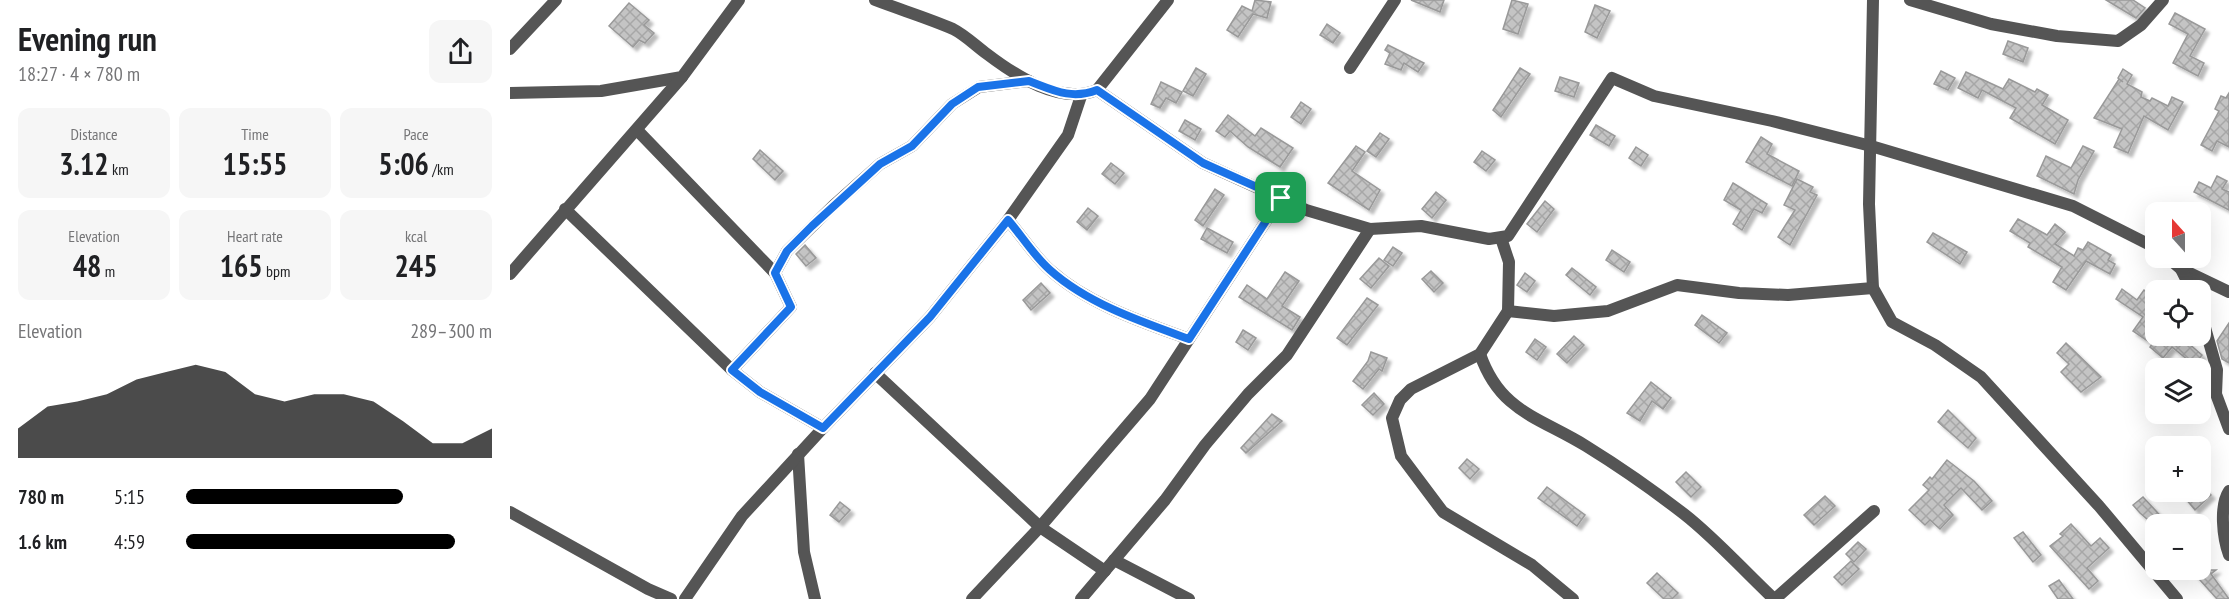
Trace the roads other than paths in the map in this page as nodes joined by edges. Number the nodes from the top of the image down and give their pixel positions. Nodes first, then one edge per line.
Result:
1 (556, 0) edge
2 (738, 0) edge
3 (875, 0) edge
4 (1168, 0) edge
5 (1395, 0) edge
6 (1873, 0) edge
7 (1910, 0) edge
8 (2163, 0) edge
9 (510, 49) edge
10 (1350, 68) dead end
11 (682, 77) junction
12 (1029, 81) junction
13 (1097, 90) junction
14 (510, 93) edge
15 (1081, 96) junction
16 (637, 130) junction
17 (1871, 146) junction
18 (1281, 198) junction
19 (565, 209) junction
20 (1008, 220) junction
21 (1370, 229) junction
22 (1502, 237) junction
23 (2145, 242) edge
24 (2181, 269) joint
25 (775, 273) junction
26 (510, 274) edge
27 (2186, 280) edge
28 (1873, 288) junction
29 (2229, 292) edge
30 (1508, 311) junction
31 (1189, 339) junction
32 (2210, 346) edge
33 (1480, 354) junction
34 (732, 370) junction
35 (875, 373) junction
36 (823, 428) junction
37 (2229, 429) edge
38 (798, 454) junction
39 (2229, 491) edge
40 (1874, 511) dead end
41 (510, 512) edge
42 (1040, 527) junction
43 (2229, 555) edge
44 (1114, 560) junction
45 (1105, 571) junction
46 (671, 599) edge
47 (685, 599) edge
48 (815, 599) edge
49 (972, 599) edge
50 (1081, 599) edge
51 (1189, 599) edge
52 (1573, 599) edge
53 (1774, 599) edge
54 (2177, 599) edge

1 - 9 street
2 - 11 street
3 - 12 street
4 - 13 street
5 - 10 street
6 - 17 street
7 - 8 street
11 - 14 street
11 - 16 street
12 - 15 street
12 - 25 street
13 - 15 street
13 - 18 street
15 - 20 street
16 - 19 street
16 - 25 street
17 - 22 street
17 - 23 street
17 - 28 street
18 - 21 street
18 - 31 street
19 - 26 street
19 - 34 street
20 - 31 street
20 - 35 street
21 - 22 street
21 - 44 street
22 - 30 street
24 - 27 street
24 - 29 street
25 - 34 street
28 - 30 street
28 - 54 street
30 - 33 street
31 - 42 street
32 - 37 street
33 - 52 street
33 - 53 street
34 - 36 street
35 - 36 street
35 - 42 street
36 - 38 street
38 - 47 street
38 - 48 street
39 - 43 street
40 - 53 street
41 - 46 street
42 - 45 street
42 - 49 street
44 - 45 street
44 - 51 street
45 - 50 street

